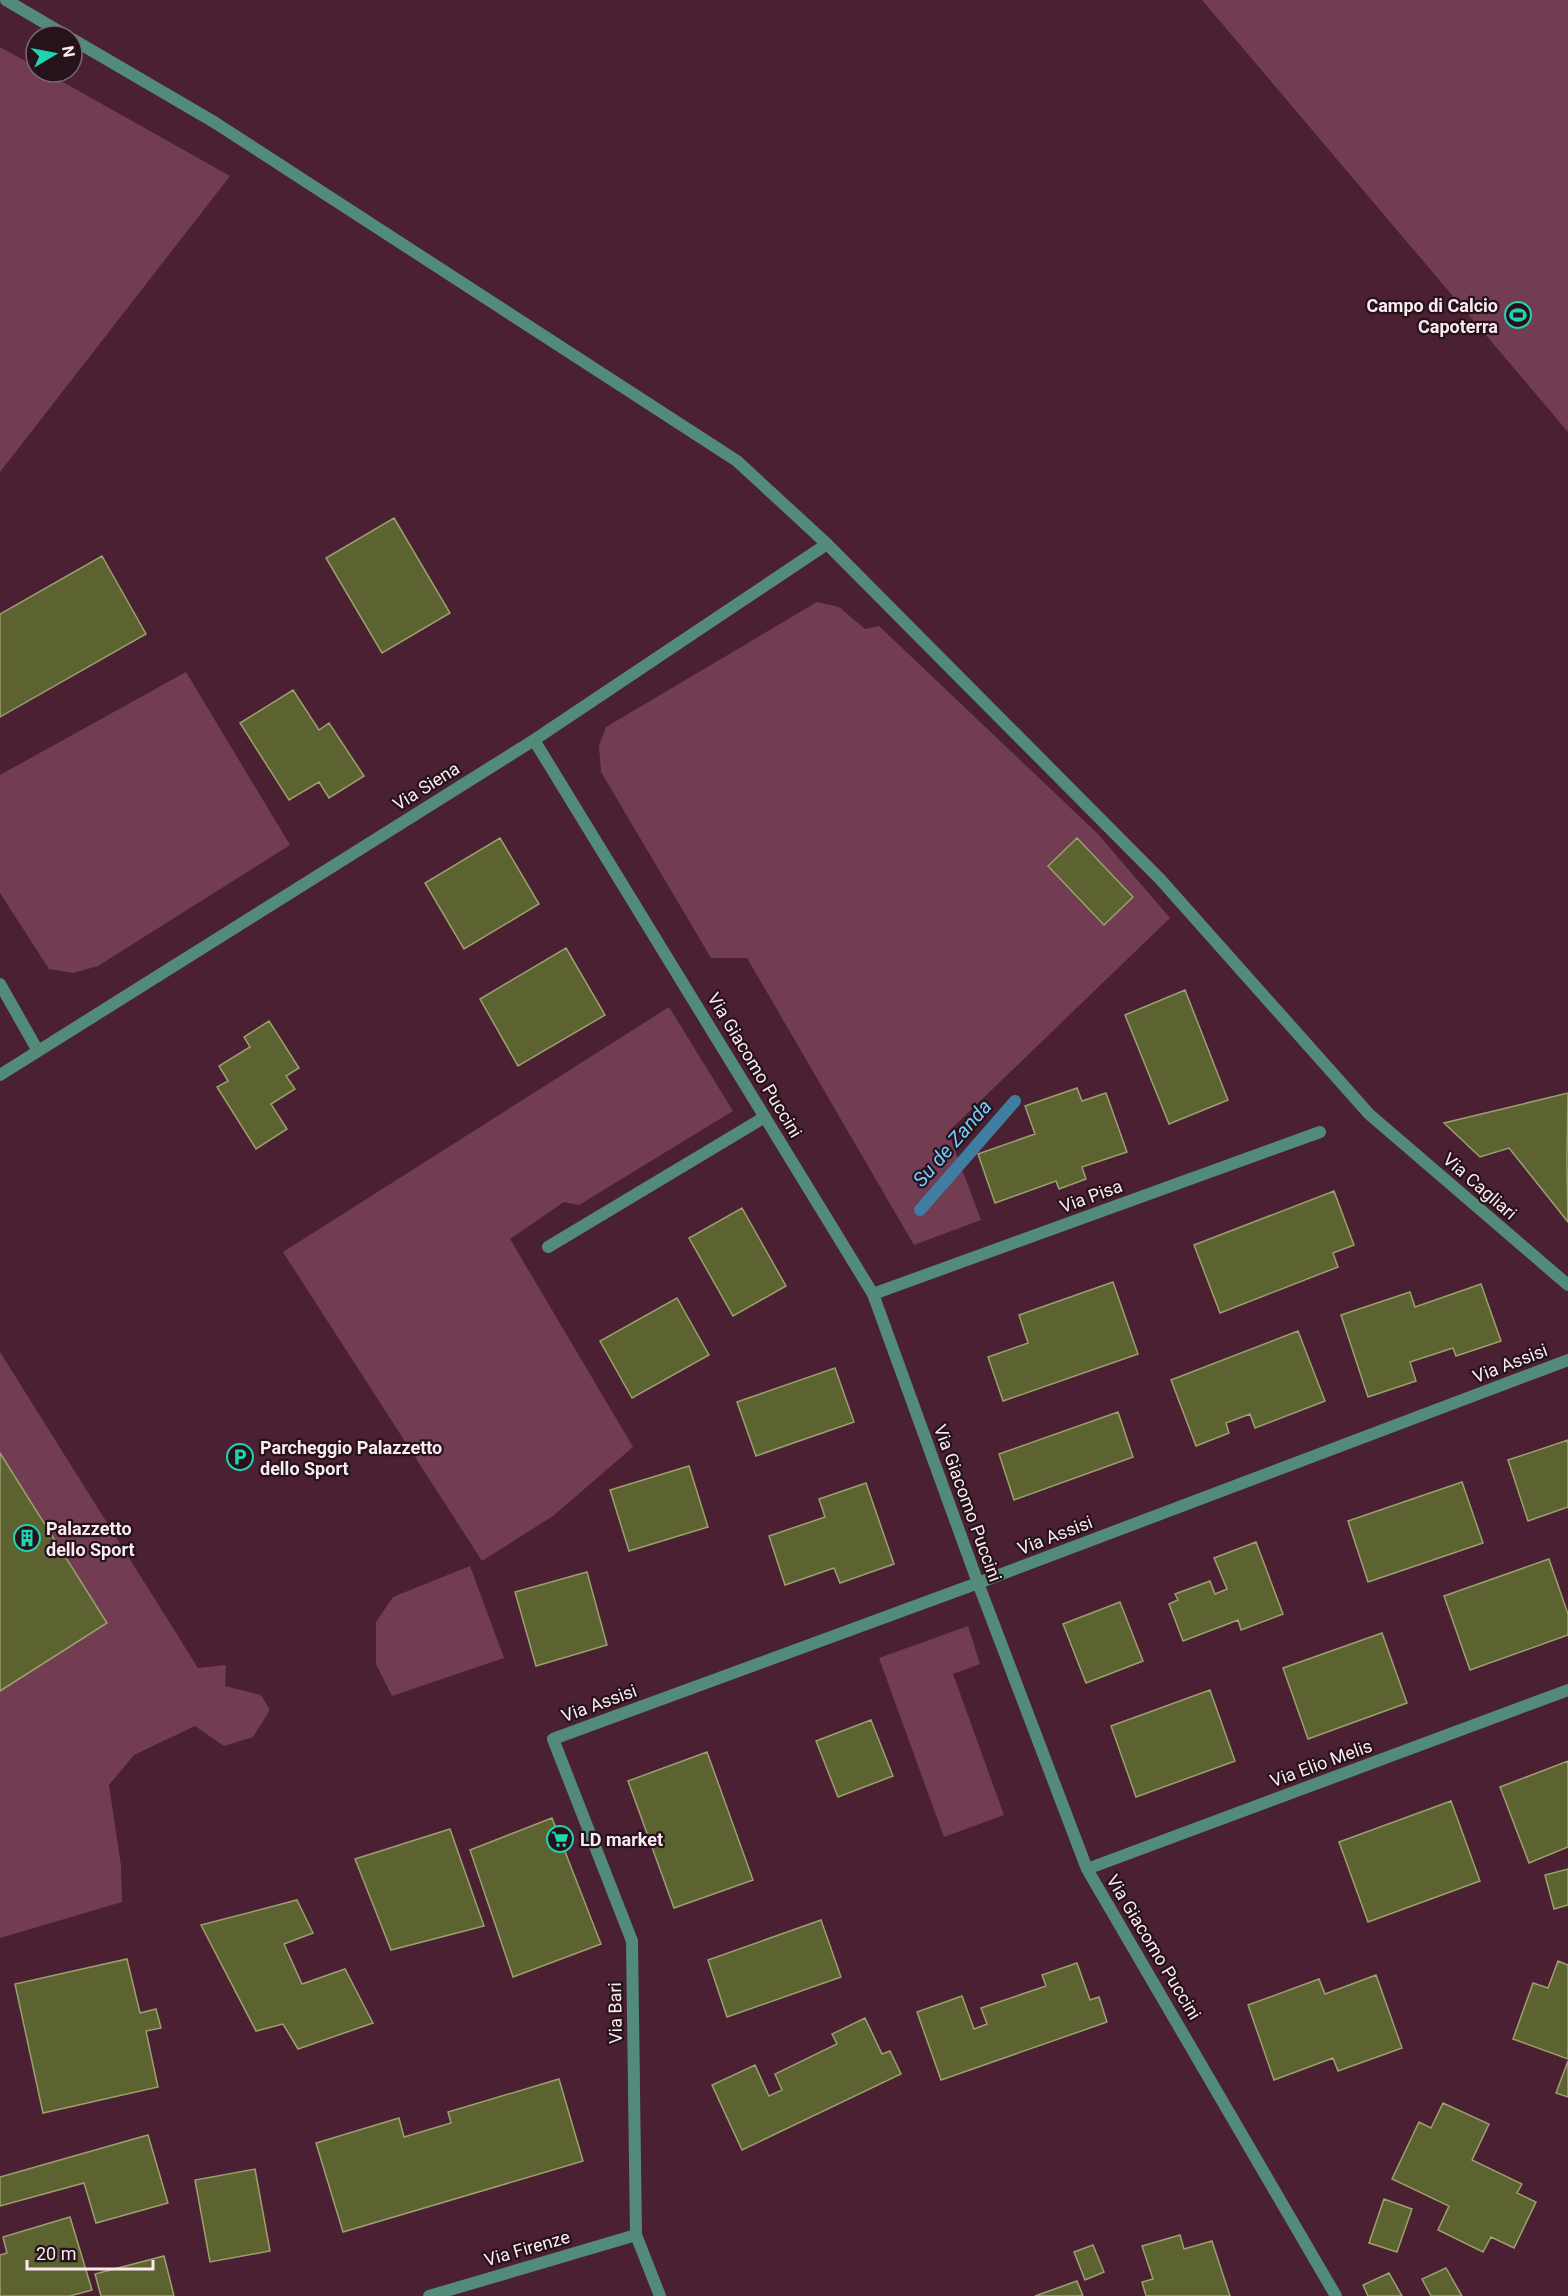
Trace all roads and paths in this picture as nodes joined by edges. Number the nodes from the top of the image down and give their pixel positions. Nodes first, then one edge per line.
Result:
1 (6, 0) edge
2 (47, 24) edge
3 (84, 46) edge
4 (827, 544) junction
5 (534, 740) junction
6 (0, 984) edge
7 (38, 1051) junction
8 (0, 1075) edge
9 (765, 1117) junction
10 (1320, 1132) dead end
11 (548, 1247) dead end
12 (1568, 1285) edge
13 (873, 1294) junction
14 (1568, 1360) edge
15 (978, 1583) junction
16 (1568, 1690) edge
17 (553, 1739) joint
18 (1087, 1869) junction
19 (636, 2235) junction
20 (429, 2296) edge
21 (660, 2296) edge
22 (1336, 2296) edge

1 - 2 street
3 - 4 street, Via Cagliari
4 - 5 street, Via Siena
4 - 12 street, Via Cagliari
5 - 7 street, Via Siena
5 - 9 street, Via Giacomo Puccini
6 - 7 street
7 - 8 street, Via Siena
9 - 11 street
9 - 13 street, Via Giacomo Puccini
10 - 13 street, Via Pisa
13 - 15 street, Via Giacomo Puccini
14 - 15 street, Via Assisi
15 - 17 street, Via Assisi
15 - 18 street, Via Giacomo Puccini
16 - 18 street, Via Elio Melis
17 - 19 street, Via Bari
18 - 22 street, Via Giacomo Puccini
19 - 20 street, Via Firenze
19 - 21 street, Via Bari

